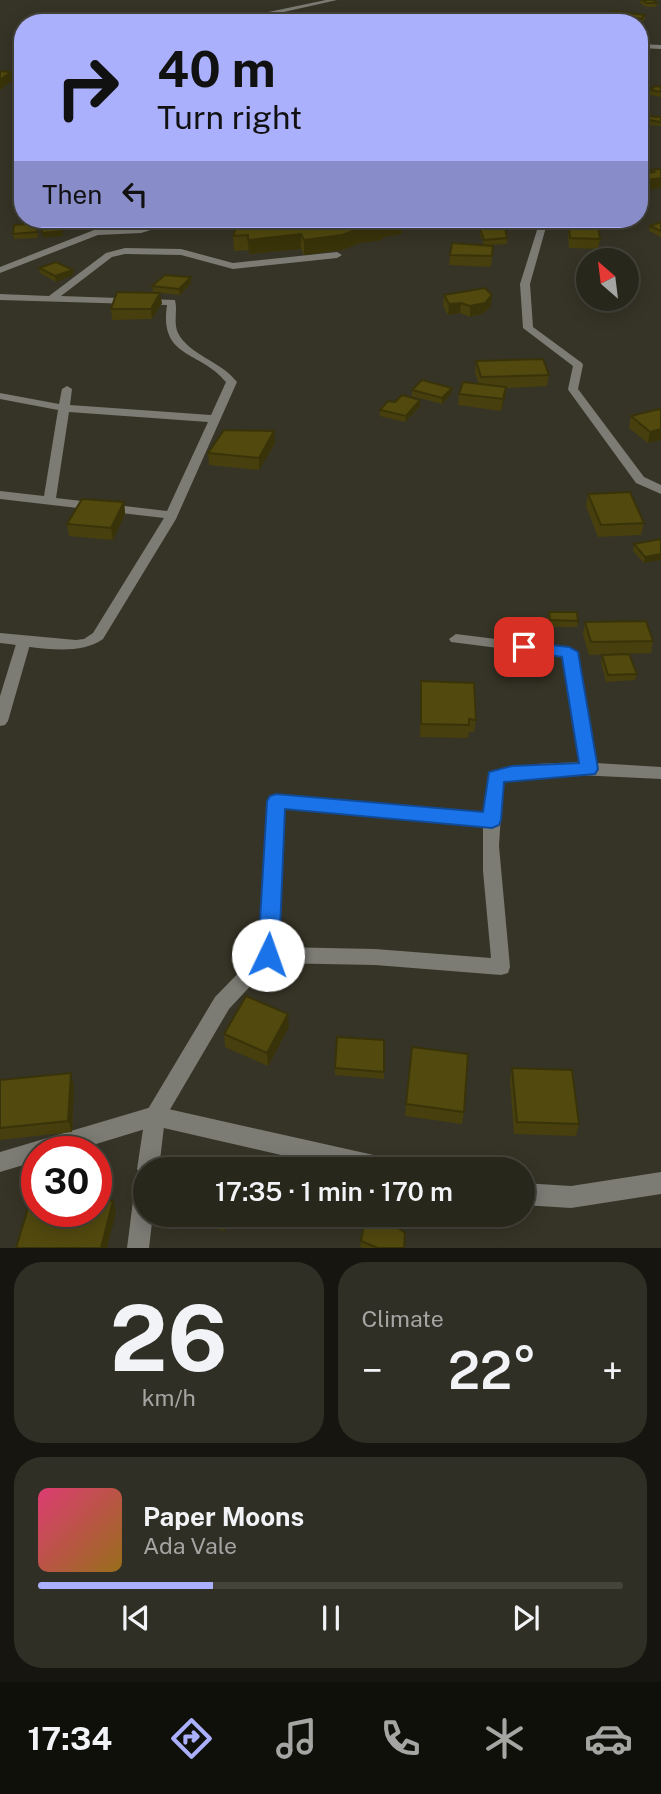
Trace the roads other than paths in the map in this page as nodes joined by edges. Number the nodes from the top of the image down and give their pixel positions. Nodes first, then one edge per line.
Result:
1 (334, 0) edge
2 (268, 14) edge
3 (149, 228) edge
4 (542, 228) edge
5 (337, 255) edge
6 (0, 270) edge
7 (0, 297) edge
8 (53, 297) junction
9 (67, 389) dead end
10 (0, 396) edge
11 (65, 408) junction
12 (216, 419) junction
13 (661, 490) edge
14 (0, 495) edge
15 (49, 501) junction
16 (171, 515) junction
17 (0, 638) edge
18 (456, 639) dead end
19 (24, 641) junction
20 (0, 721) edge
21 (589, 769) junction
22 (661, 773) edge
23 (492, 820) junction
24 (268, 955) junction
25 (155, 1116) junction
26 (150, 1157) edge
27 (334, 1157) edge
28 (0, 1162) edge
29 (661, 1183) edge
30 (535, 1195) edge
31 (141, 1227) edge
32 (138, 1248) edge

1 - 2 street
3 - 6 street
4 - 13 street
5 - 8 street
7 - 8 street
8 - 12 street
9 - 11 street
10 - 11 street
11 - 12 street
11 - 15 street
12 - 16 street
14 - 15 street
15 - 16 street
16 - 19 street
17 - 19 street
18 - 21 street
19 - 20 street
21 - 22 street
21 - 23 street
23 - 24 street
23 - 24 street
24 - 25 street
25 - 26 street
25 - 27 street
25 - 28 street
29 - 30 street
31 - 32 street

